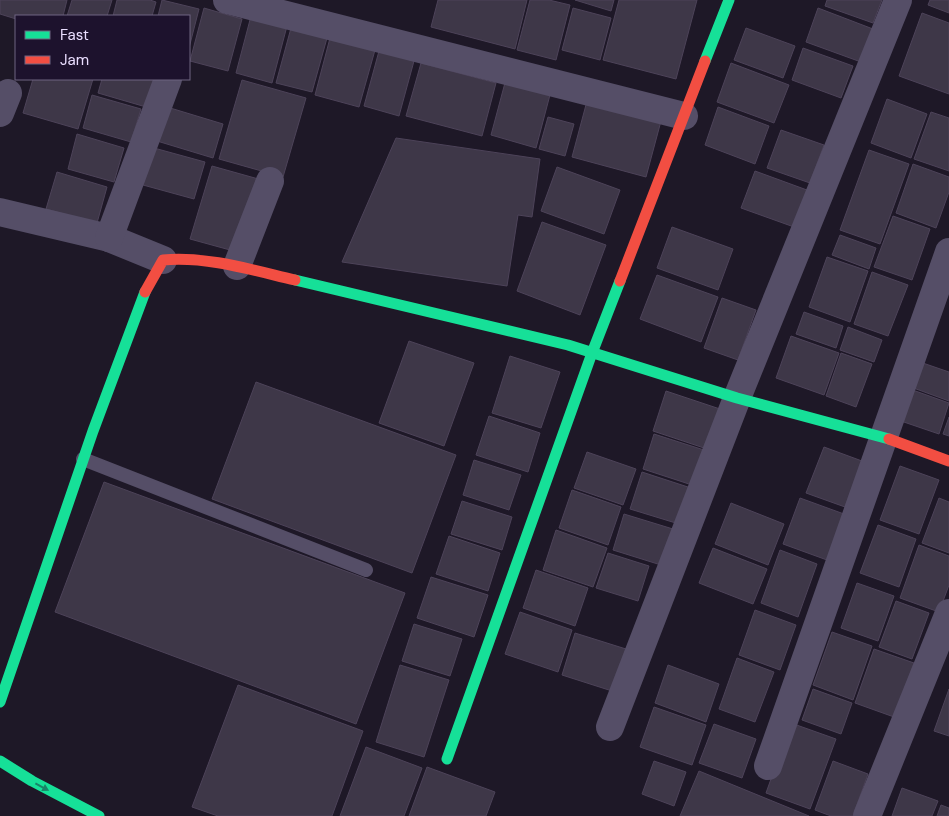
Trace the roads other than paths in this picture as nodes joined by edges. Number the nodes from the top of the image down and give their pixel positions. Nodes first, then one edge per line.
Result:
1 (227, 0) edge
2 (729, 0) edge
3 (898, 0) edge
4 (168, 80) edge
5 (684, 116) junction
6 (270, 181) dead end
7 (0, 212) edge
8 (109, 238) junction
9 (949, 252) edge
10 (163, 260) junction
11 (237, 266) junction
12 (592, 353) junction
13 (737, 398) junction
14 (882, 437) junction
15 (83, 459) junction
16 (949, 461) edge
17 (366, 570) dead end
18 (949, 613) edge
19 (0, 702) edge
20 (610, 727) dead end
21 (447, 759) dead end
22 (0, 761) edge
23 (768, 766) dead end
24 (99, 816) edge
25 (867, 816) edge

1 - 5 street
2 - 5 street
3 - 13 street
4 - 8 street
5 - 12 street
6 - 11 street
7 - 8 street
8 - 10 street
9 - 14 street
10 - 11 street
10 - 15 street
11 - 12 street
12 - 13 street
12 - 21 street
13 - 14 street
13 - 20 street
14 - 16 street
14 - 23 street
15 - 17 lane
15 - 19 street
18 - 25 street
22 -> 24 street

